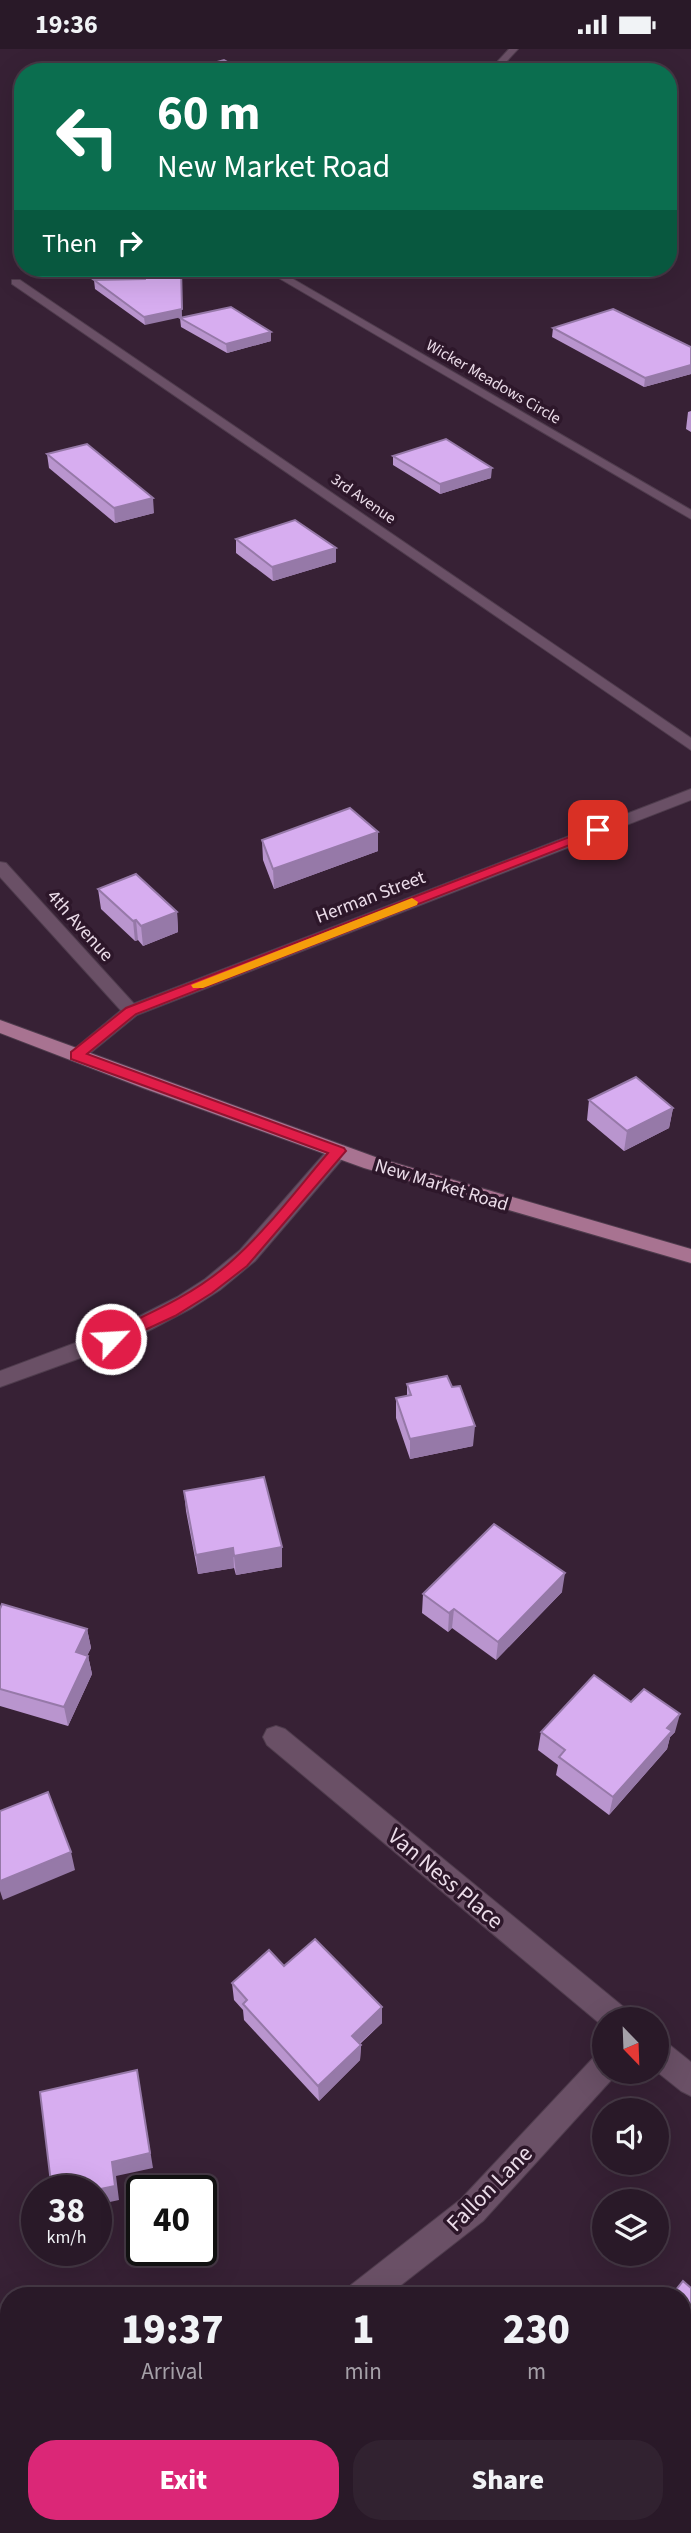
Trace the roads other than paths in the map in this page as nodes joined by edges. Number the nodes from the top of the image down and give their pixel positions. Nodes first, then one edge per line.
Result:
1 (514, 49) edge
2 (500, 63) edge
3 (284, 277) edge
4 (16, 282) dead end
5 (691, 515) edge
6 (691, 745) edge
7 (691, 795) edge
8 (0, 867) edge
9 (131, 1011) junction
10 (0, 1026) edge
11 (76, 1055) junction
12 (338, 1151) junction
13 (691, 1256) edge
14 (0, 1379) edge
15 (276, 1737) dead end
16 (602, 2007) edge
17 (669, 2063) edge
18 (592, 2080) edge
19 (691, 2081) edge
20 (374, 2287) edge

1 - 2 street
3 - 5 street, Wicker Meadows Circle
4 - 6 street, 3rd Avenue
7 - 9 street, Herman Street
8 - 9 street, 4th Avenue
9 - 11 street, Herman Street
10 - 11 main road, New Market Road
11 - 12 main road, New Market Road
12 - 13 main road, New Market Road
12 - 14 street
15 - 16 street, Van Ness Place
17 - 19 street
18 - 20 street, Fallon Lane

